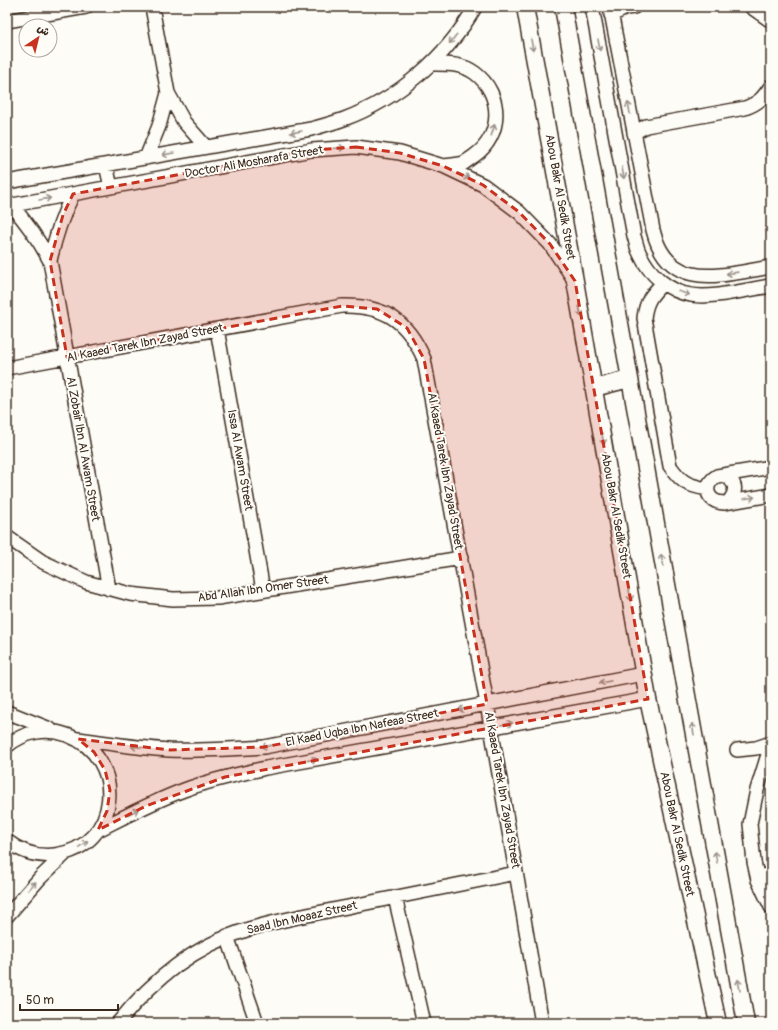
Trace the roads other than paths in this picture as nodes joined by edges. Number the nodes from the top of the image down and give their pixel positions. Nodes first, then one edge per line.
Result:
1 (86, 7) edge
2 (152, 7) edge
3 (475, 7) edge
4 (525, 7) edge
5 (562, 7) edge
6 (592, 7) edge
7 (634, 7) edge
8 (751, 7) edge
9 (610, 11) edge
10 (7, 21) edge
11 (771, 21) edge
12 (431, 64) junction
13 (771, 86) edge
14 (168, 93) junction
15 (634, 133) junction
16 (206, 147) junction
17 (146, 158) junction
18 (106, 165) junction
19 (443, 166) junction
20 (7, 182) edge
21 (111, 187) junction
22 (73, 194) junction
23 (9, 206) edge
24 (50, 261) junction
25 (771, 267) edge
26 (575, 281) junction
27 (662, 283) junction
28 (771, 286) edge
29 (217, 329) junction
30 (67, 357) junction
31 (7, 368) edge
32 (629, 379) junction
33 (594, 388) junction
34 (771, 467) edge
35 (723, 475) junction
36 (708, 489) junction
37 (771, 494) edge
38 (729, 501) junction
39 (7, 537) edge
40 (460, 558) junction
41 (109, 589) junction
42 (263, 590) junction
43 (643, 674) junction
44 (648, 699) junction
45 (487, 704) junction
46 (7, 712) edge
47 (491, 727) junction
48 (58, 732) junction
49 (78, 739) junction
50 (771, 744) edge
51 (7, 746) edge
52 (737, 750) dead end
53 (98, 830) junction
54 (7, 842) edge
55 (66, 853) junction
56 (516, 873) junction
57 (771, 875) edge
58 (758, 880) junction
59 (396, 897) junction
60 (771, 908) edge
61 (7, 916) edge
62 (228, 936) junction
63 (118, 1023) edge
64 (257, 1023) edge
65 (424, 1023) edge
66 (542, 1023) edge
67 (718, 1023) edge
68 (746, 1023) edge

1 - 10 street
2 - 14 street
3 -> 12 street, Doctor Ali Mosharafa Street
4 -> 26 main road, Abou Bakr Al Sedik Street
5 - 32 main road
6 -> 27 street
7 - 9 street
8 - 11 street
15 -> 9 street
12 -> 16 street, Doctor Ali Mosharafa Street
19 -> 12 street
13 - 15 street
14 - 16 street
14 - 17 street
25 -> 15 street
16 -> 17 street, Doctor Ali Mosharafa Street
17 - 18 street, Doctor Ali Mosharafa Street
18 - 20 street, Doctor Ali Mosharafa Street
18 - 21 street
21 -> 19 street, Doctor Ali Mosharafa Street
19 -> 26 street, Doctor Ali Mosharafa Street
21 - 22 street, Doctor Ali Mosharafa Street
23 -> 22 street, Doctor Ali Mosharafa Street
22 - 24 street, Al Zobair Ibn Al Awam Street
23 - 24 street, Al Zobair Ibn Al Awam Street
24 - 30 street, Al Zobair Ibn Al Awam Street
26 -> 33 main road, Abou Bakr Al Sedik Street
27 -> 28 street
27 - 36 street
29 - 30 street, Al Kaaed Tarek Ibn Zayad Street
29 - 40 street, Al Kaaed Tarek Ibn Zayad Street
29 - 42 street, Issa Al Awam Street
30 - 31 street, Al Kaaed Tarek Ibn Zayad Street
30 - 41 street, Al Zobair Ibn Al Awam Street
32 - 33 main road
68 -> 32 main road
33 -> 43 main road, Abou Bakr Al Sedik Street
34 - 35 street
35 - 36 street
35 - 38 street
36 - 38 street
38 -> 37 street
39 - 41 street, Abd Allah Ibn Omer Street
40 - 42 street, Abd Allah Ibn Omer Street
40 - 45 street, Al Kaaed Tarek Ibn Zayad Street
41 - 42 street, Abd Allah Ibn Omer Street
43 - 44 main road, Abou Bakr Al Sedik Street
43 -> 45 street, El Kaed Uqba Ibn Nafeaa Street
47 -> 44 street, El Kaed Uqba Ibn Nafeaa Street
44 - 67 main road, Abou Bakr Al Sedik Street
45 - 47 street, Al Kaaed Tarek Ibn Zayad Street
45 -> 49 street, El Kaed Uqba Ibn Nafeaa Street
46 - 48 street
53 -> 47 street, El Kaed Uqba Ibn Nafeaa Street
47 - 56 street, Al Kaaed Tarek Ibn Zayad Street
48 - 49 street
48 - 51 street
49 - 53 street
50 - 52 street
50 - 58 street
55 -> 53 street
54 - 55 street
61 -> 55 street
56 - 59 street, Saad Ibn Moaaz Street
56 - 66 street, Al Kaaed Tarek Ibn Zayad Street
57 - 58 street
58 - 60 street
59 - 62 street, Saad Ibn Moaaz Street
59 - 65 street
62 - 63 street, Saad Ibn Moaaz Street
62 - 64 street

